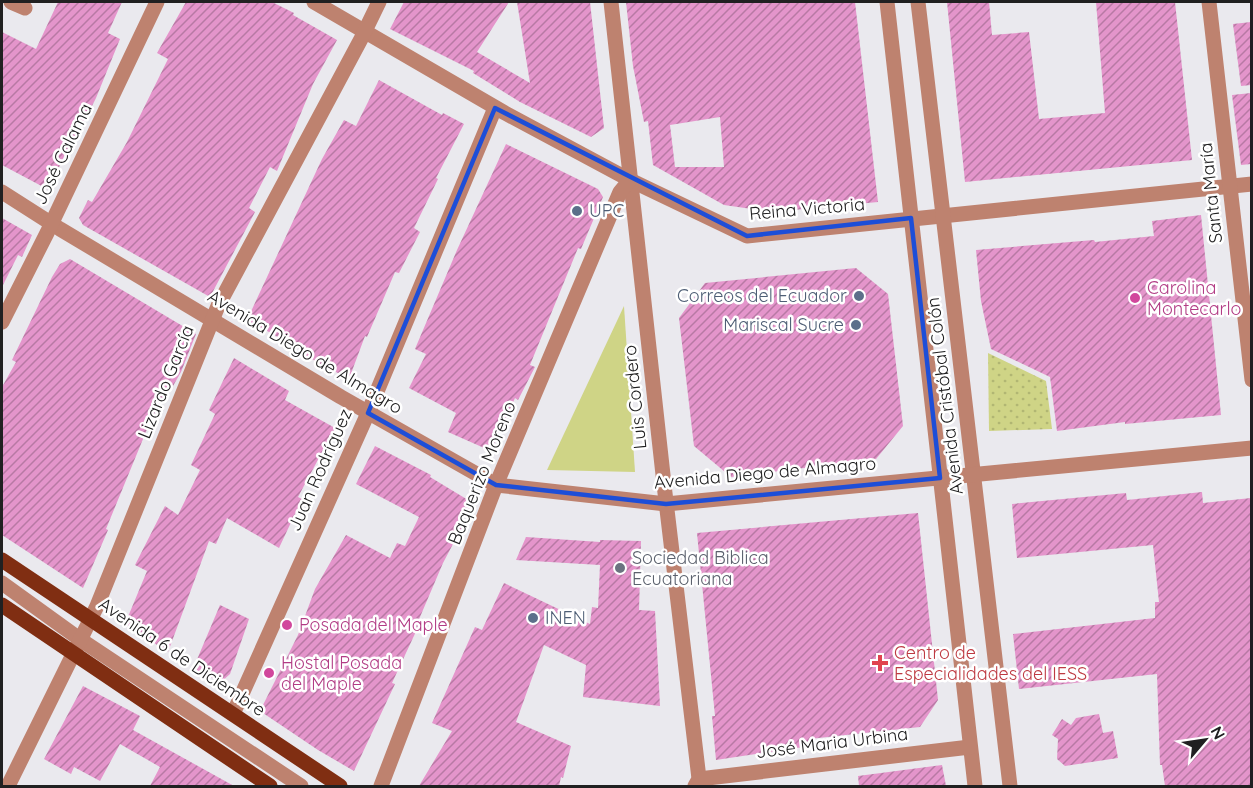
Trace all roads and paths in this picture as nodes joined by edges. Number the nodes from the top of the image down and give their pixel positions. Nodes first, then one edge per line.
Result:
1 (157, 2) edge
2 (314, 2) edge
3 (379, 2) edge
4 (611, 2) edge
5 (887, 2) edge
6 (918, 2) edge
7 (1209, 2) edge
8 (365, 31) junction
9 (495, 108) junction
10 (630, 180) junction
11 (1251, 184) edge
12 (1230, 186) junction
13 (2, 192) edge
14 (944, 216) junction
15 (911, 218) junction
16 (51, 224) junction
17 (212, 320) junction
18 (2, 322) edge
19 (1251, 380) edge
20 (368, 413) junction
21 (1251, 448) edge
22 (973, 474) junction
23 (940, 478) junction
24 (496, 485) junction
25 (666, 504) junction
26 (2, 560) edge
27 (2, 583) edge
28 (2, 605) edge
29 (91, 619) junction
30 (81, 640) junction
31 (73, 654) junction
32 (233, 714) junction
33 (970, 747) junction
34 (697, 782) edge
35 (8, 786) edge
36 (270, 786) edge
37 (301, 786) edge
38 (340, 786) edge
39 (381, 786) edge
40 (975, 786) edge
41 (1010, 786) edge

1 - 16 street, José Calama
2 - 8 street, Reina Victoria
3 - 8 street, Lizardo García
4 - 10 street, Luis Cordero
5 - 15 street, Avenida Cristóbal Colón
6 - 14 street, Avenida Cristóbal Colón
7 - 12 street, Santa María
8 - 9 street, Reina Victoria
8 - 17 street, Lizardo García
9 - 10 street, Reina Victoria
9 - 20 street, Juan Rodríguez
10 - 15 street, Reina Victoria
10 - 24 street, Baquerizo Moreno
10 - 25 street, Luis Cordero
11 - 12 street, Reina Victoria
12 - 14 street, Reina Victoria
12 - 19 street, Santa María
13 - 16 street, Avenida Diego de Almagro
14 - 15 street, Reina Victoria
14 - 22 street, Avenida Cristóbal Colón
15 - 23 street, Avenida Cristóbal Colón
16 - 17 street, Avenida Diego de Almagro
16 - 18 street, José Calama
17 - 20 street, Avenida Diego de Almagro
17 - 29 street, Lizardo García
20 - 24 street, Avenida Diego de Almagro
20 - 32 street, Juan Rodríguez
21 - 22 street, Avenida Diego de Almagro
22 - 23 street, Avenida Diego de Almagro
22 - 41 street, Avenida Cristóbal Colón
23 - 25 street, Avenida Diego de Almagro
23 - 33 street, Avenida Cristóbal Colón
24 - 25 street, Avenida Diego de Almagro
24 - 39 street, Baquerizo Moreno
25 - 34 street, Luis Cordero
26 - 29 main road, Avenida 6 de Diciembre
27 - 30 street
28 - 31 main road
29 - 30 street, Lizardo García
29 - 32 main road, Avenida 6 de Diciembre
30 - 31 street, Lizardo García
30 - 37 street
31 - 35 street, Lizardo García
31 - 36 main road
32 - 38 main road, Avenida 6 de Diciembre
33 - 34 street, José Maria Urbina
33 - 40 street, Avenida Cristóbal Colón

